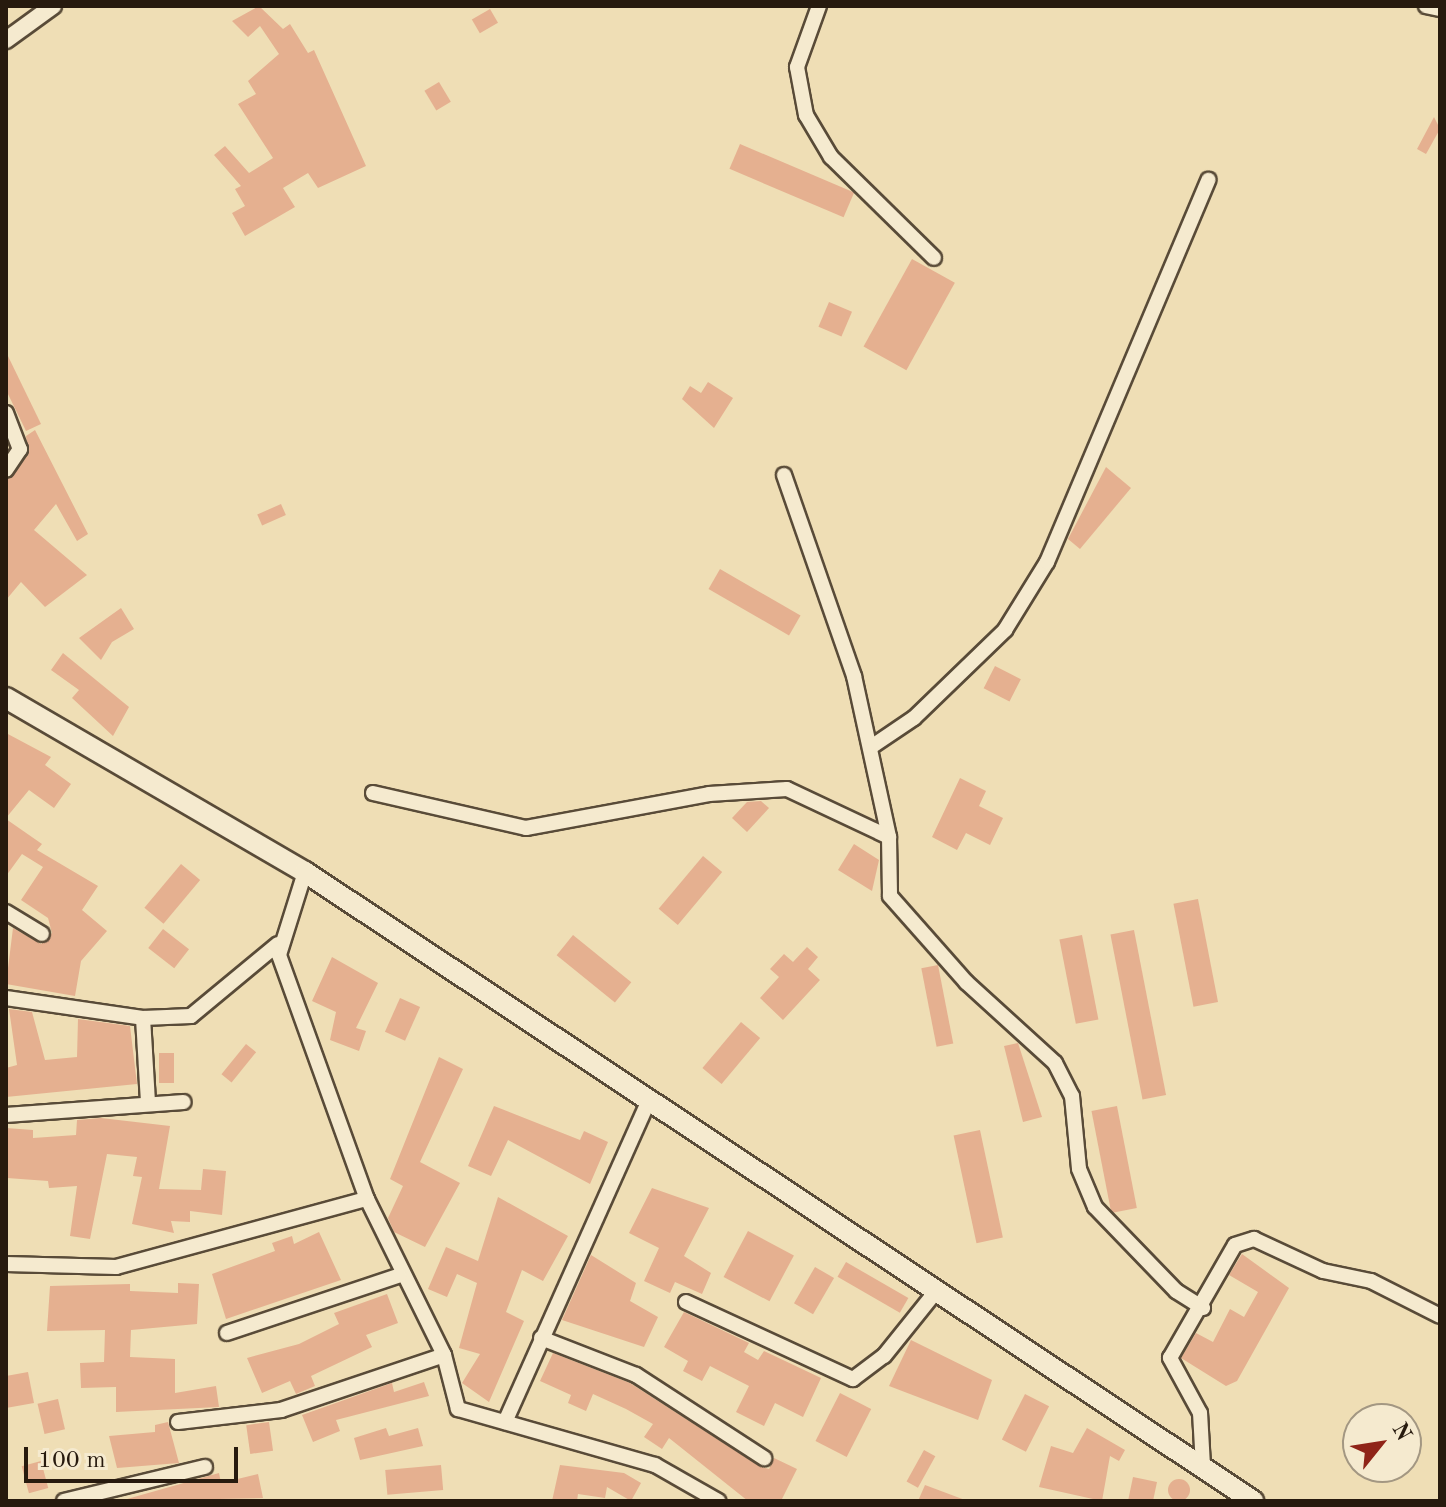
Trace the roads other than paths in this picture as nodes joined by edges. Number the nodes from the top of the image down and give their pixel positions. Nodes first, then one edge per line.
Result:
1 (53, 6) edge
2 (819, 6) edge
3 (1426, 6) edge
4 (1440, 9) edge
5 (6, 40) edge
6 (1208, 180) dead end
7 (934, 258) dead end
8 (6, 413) edge
9 (13, 447) edge
10 (6, 470) edge
11 (784, 475) dead end
12 (6, 698) edge
13 (871, 747) junction
14 (373, 793) dead end
15 (889, 837) junction
16 (305, 872) junction
17 (6, 912) edge
18 (42, 934) dead end
19 (278, 944) junction
20 (6, 998) edge
21 (143, 1018) junction
22 (650, 1098) junction
23 (148, 1101) junction
24 (184, 1102) dead end
25 (6, 1115) edge
26 (367, 1199) junction
27 (6, 1264) edge
28 (400, 1275) junction
29 (937, 1290) junction
30 (686, 1302) dead end
31 (1203, 1308) junction
32 (1440, 1316) edge
33 (227, 1333) dead end
34 (541, 1338) junction
35 (444, 1355) junction
36 (178, 1422) dead end
37 (505, 1422) junction
38 (764, 1458) dead end
39 (1203, 1466) junction
40 (205, 1467) dead end
41 (64, 1501) edge
42 (718, 1501) edge
43 (1253, 1501) edge

1 - 5 street
2 - 7 street
3 - 4 street
6 - 13 street
8 - 9 street
9 - 10 street
11 - 13 street
12 - 16 main road
13 - 15 street
14 - 15 street
15 - 31 street
16 - 19 street
16 - 22 main road
17 - 18 street
19 - 21 street
19 - 26 street
20 - 21 street
21 - 23 street
22 - 29 main road
22 - 34 street
23 - 24 street
23 - 25 street
26 - 27 street
26 - 28 street
28 - 33 street
28 - 35 street
29 - 30 street
29 - 39 main road
31 - 32 street
31 - 39 street
34 - 37 street
34 - 38 street
35 - 36 street
35 - 37 street
37 - 42 street
39 - 43 main road
40 - 41 street

